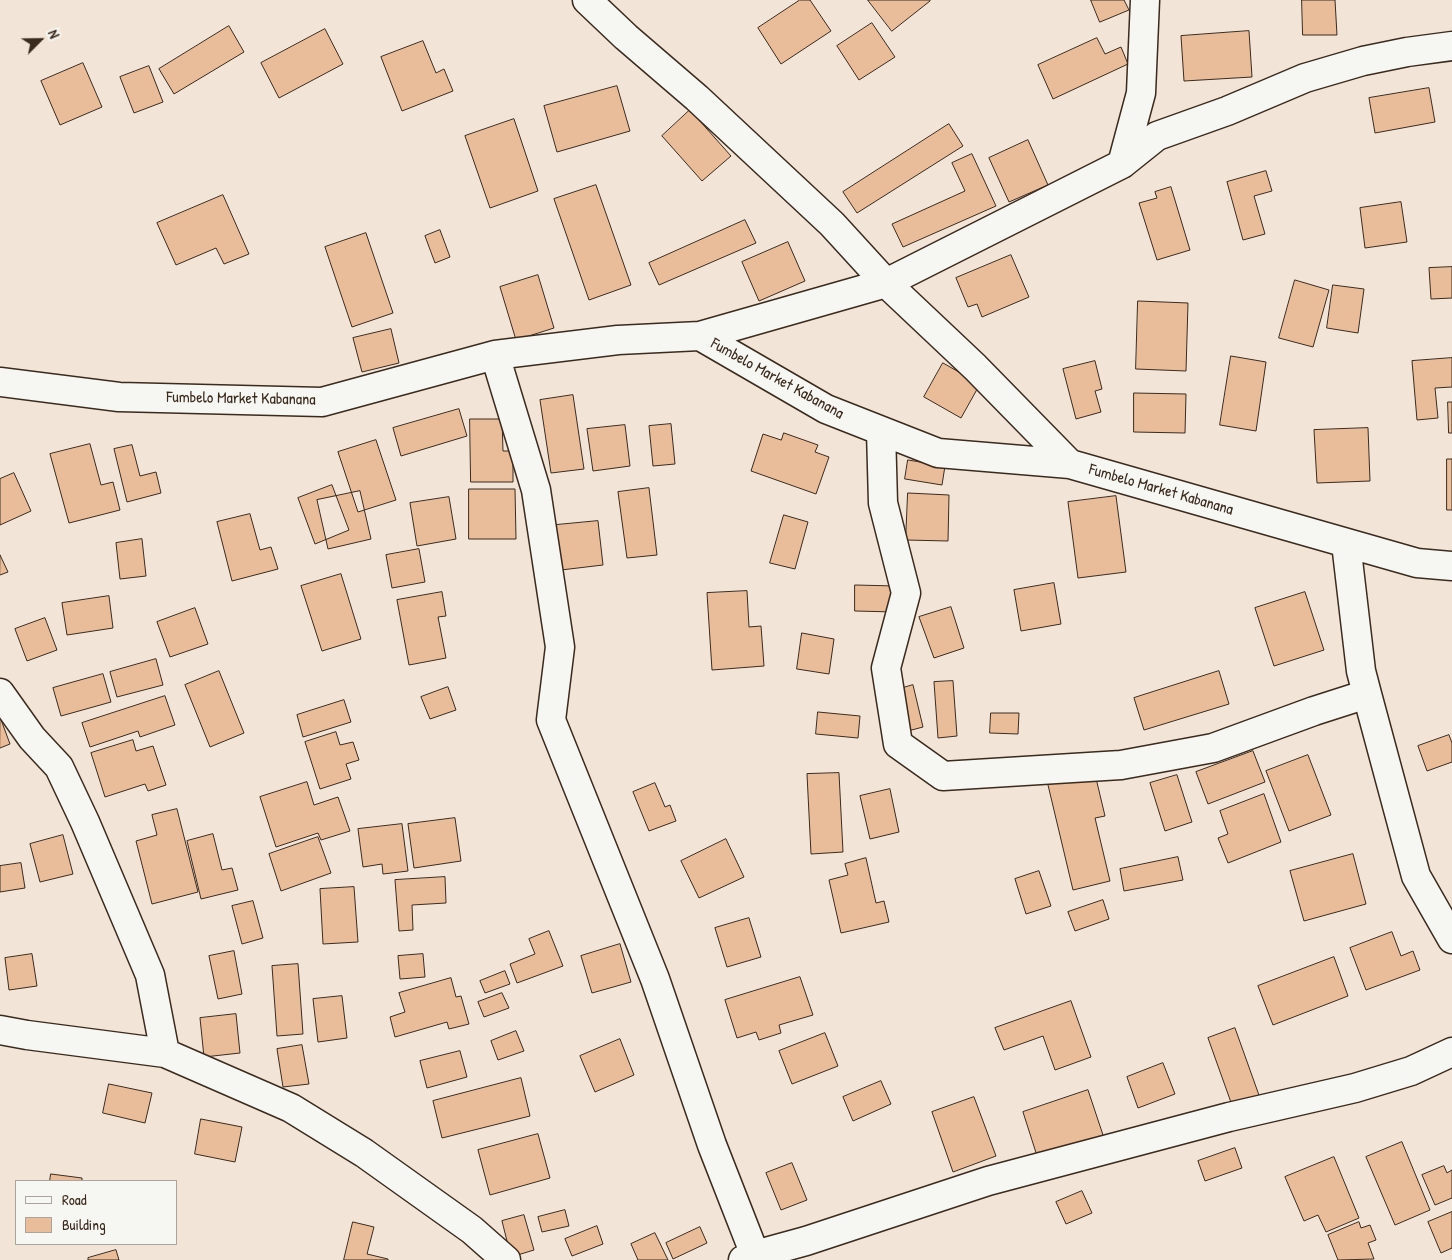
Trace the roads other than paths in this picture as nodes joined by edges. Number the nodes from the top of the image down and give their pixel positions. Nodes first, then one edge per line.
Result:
1 (587, 0) edge
2 (1145, 0) edge
3 (1452, 46) edge
4 (1122, 164) junction
5 (886, 283) junction
6 (700, 336) junction
7 (496, 355) junction
8 (0, 382) edge
9 (881, 431) junction
10 (1070, 464) junction
11 (1346, 543) junction
12 (1452, 566) edge
13 (0, 693) edge
14 (1367, 694) junction
15 (1452, 939) edge
16 (0, 1030) edge
17 (1452, 1052) edge
18 (165, 1053) junction
19 (752, 1258) edge
20 (506, 1260) edge

1 - 5 street
2 - 4 street
3 - 4 street
4 - 5 street
5 - 6 street
5 - 10 street
6 - 7 street, Fumbelo Market Kabanana
6 - 9 street, Fumbelo Market Kabanana
7 - 8 street, Fumbelo Market Kabanana
7 - 19 street
9 - 10 street, Fumbelo Market Kabanana
9 - 14 street
10 - 11 street, Fumbelo Market Kabanana
11 - 12 street, Fumbelo Market Kabanana
11 - 14 street
13 - 18 street
14 - 15 street
16 - 18 street
17 - 19 street
18 - 20 street

